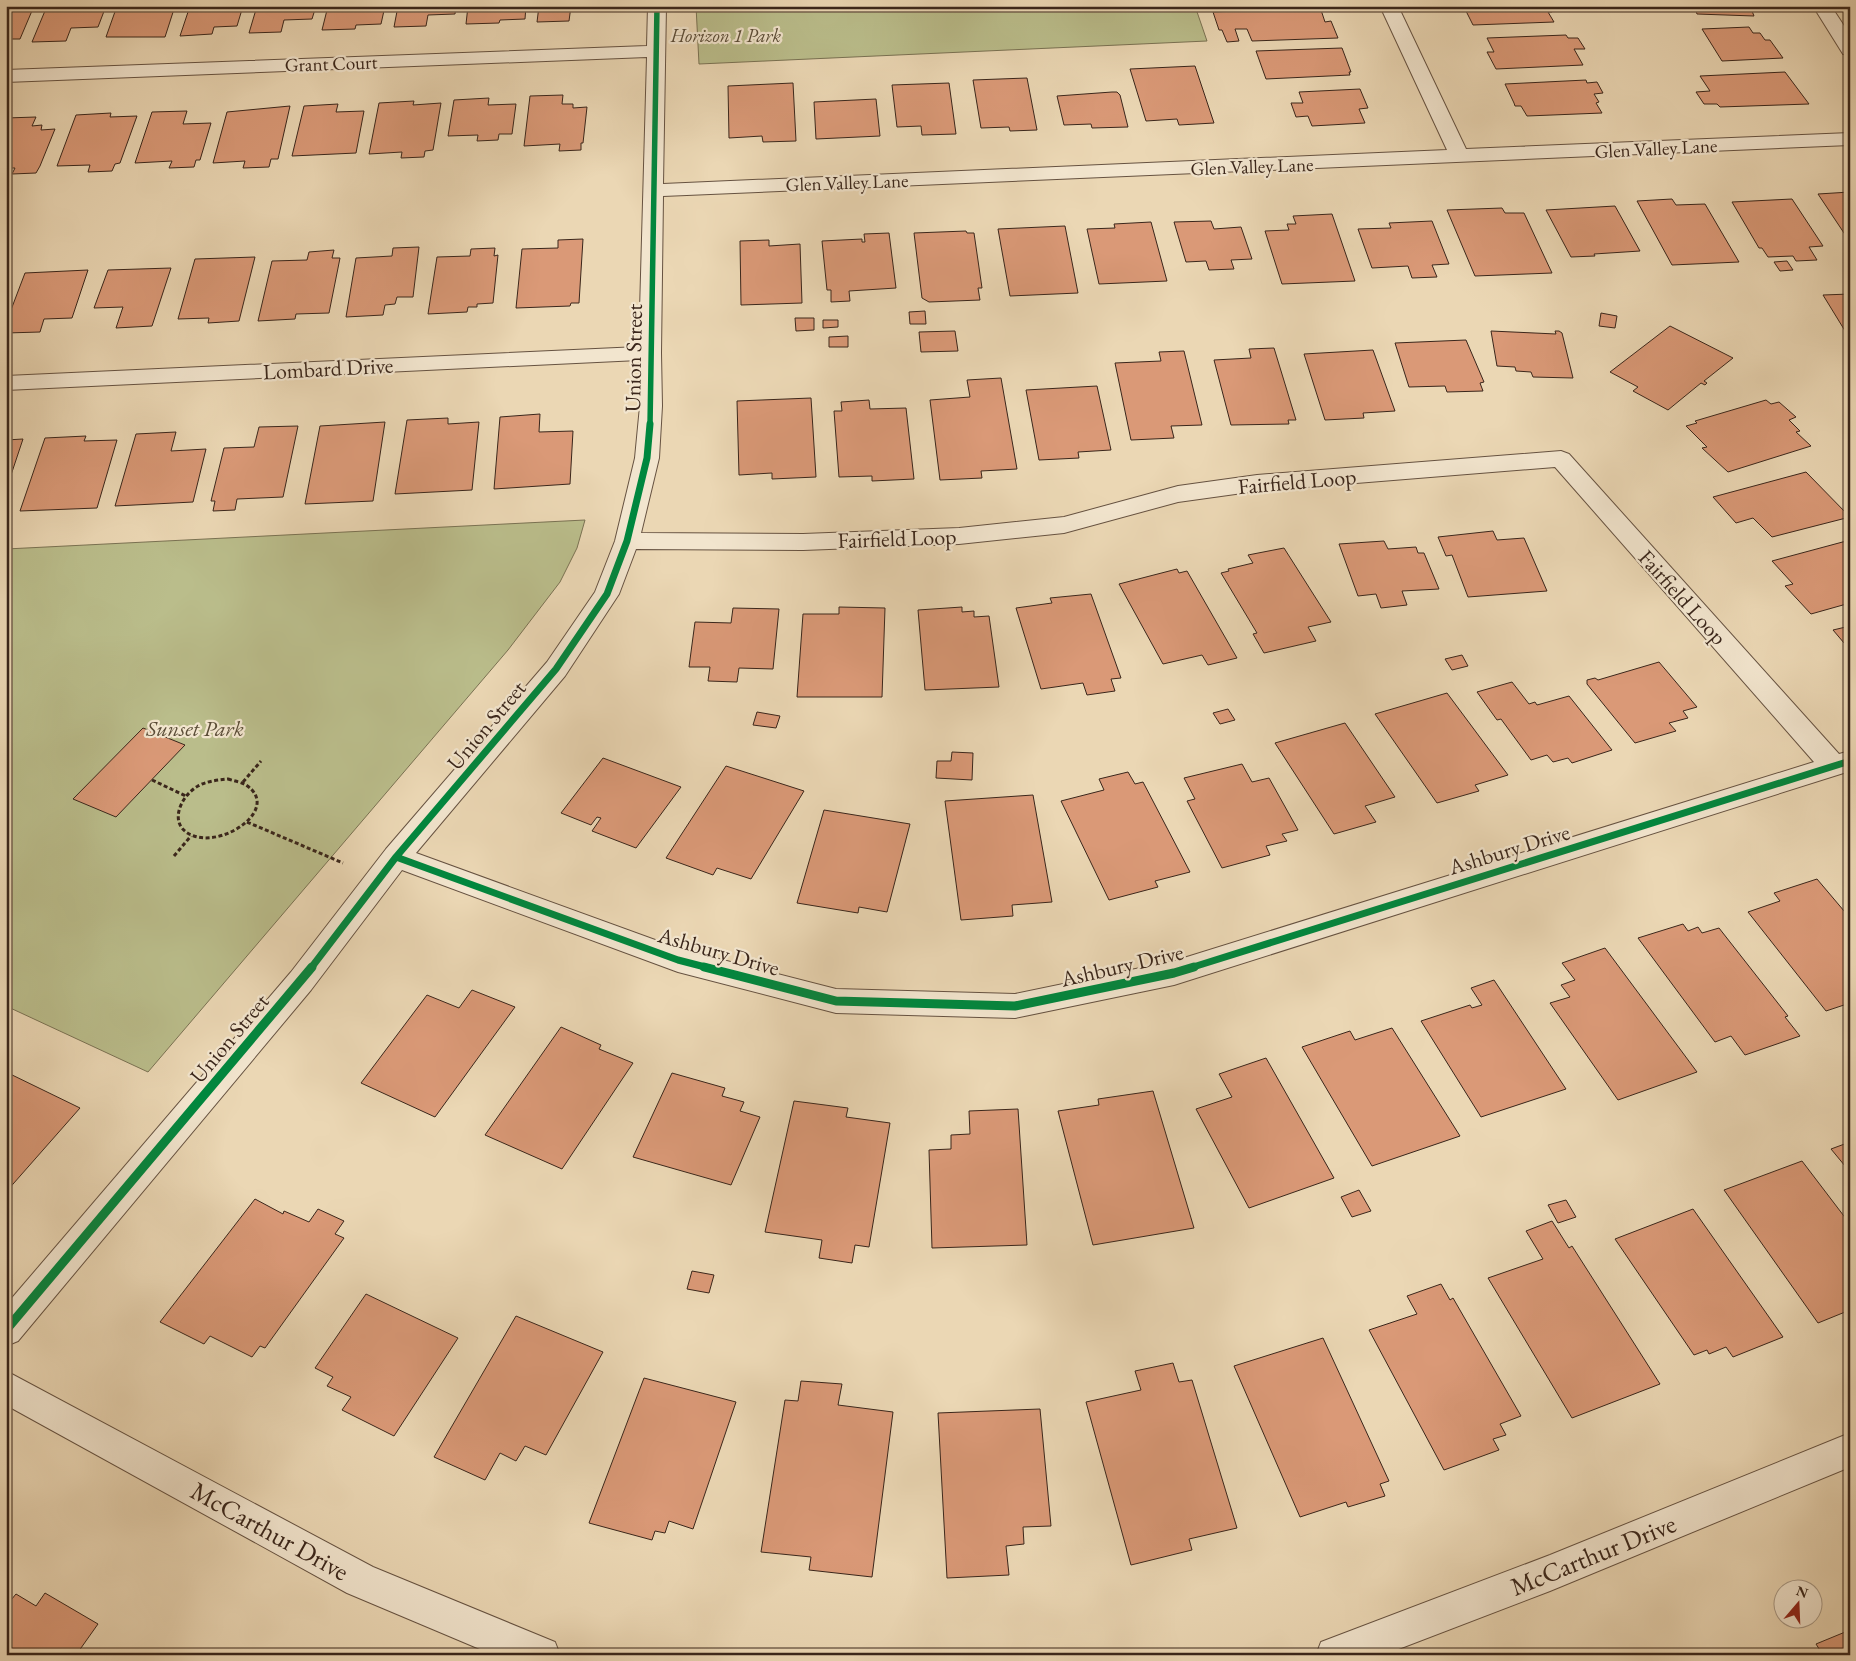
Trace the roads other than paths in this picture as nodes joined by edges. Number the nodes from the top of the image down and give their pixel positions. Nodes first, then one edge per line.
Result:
1 (657, 6) edge
2 (1389, 6) edge
3 (1822, 6) edge
4 (1850, 50) edge
5 (656, 51) junction
6 (6, 76) edge
7 (1850, 139) edge
8 (1460, 157) junction
9 (654, 190) junction
10 (650, 353) junction
11 (6, 383) edge
12 (627, 540) junction
13 (1841, 764) edge
14 (387, 868) junction
15 (6, 1330) edge
16 (6, 1387) edge
17 (1850, 1450) edge
18 (542, 1655) edge
19 (1334, 1655) edge

1 - 5 street, Union Street
2 - 8 street
3 - 4 street
5 - 6 street, Grant Court
5 - 9 street, Union Street
7 - 8 street, Glen Valley Lane
8 - 9 street, Glen Valley Lane
9 - 10 street, Union Street
10 - 11 street, Lombard Drive
10 - 12 street, Union Street
12 - 13 street, Fairfield Loop
12 - 14 street, Union Street
13 - 14 street, Ashbury Drive
14 - 15 street, Union Street
16 - 18 street, McCarthur Drive
17 - 19 street, McCarthur Drive

